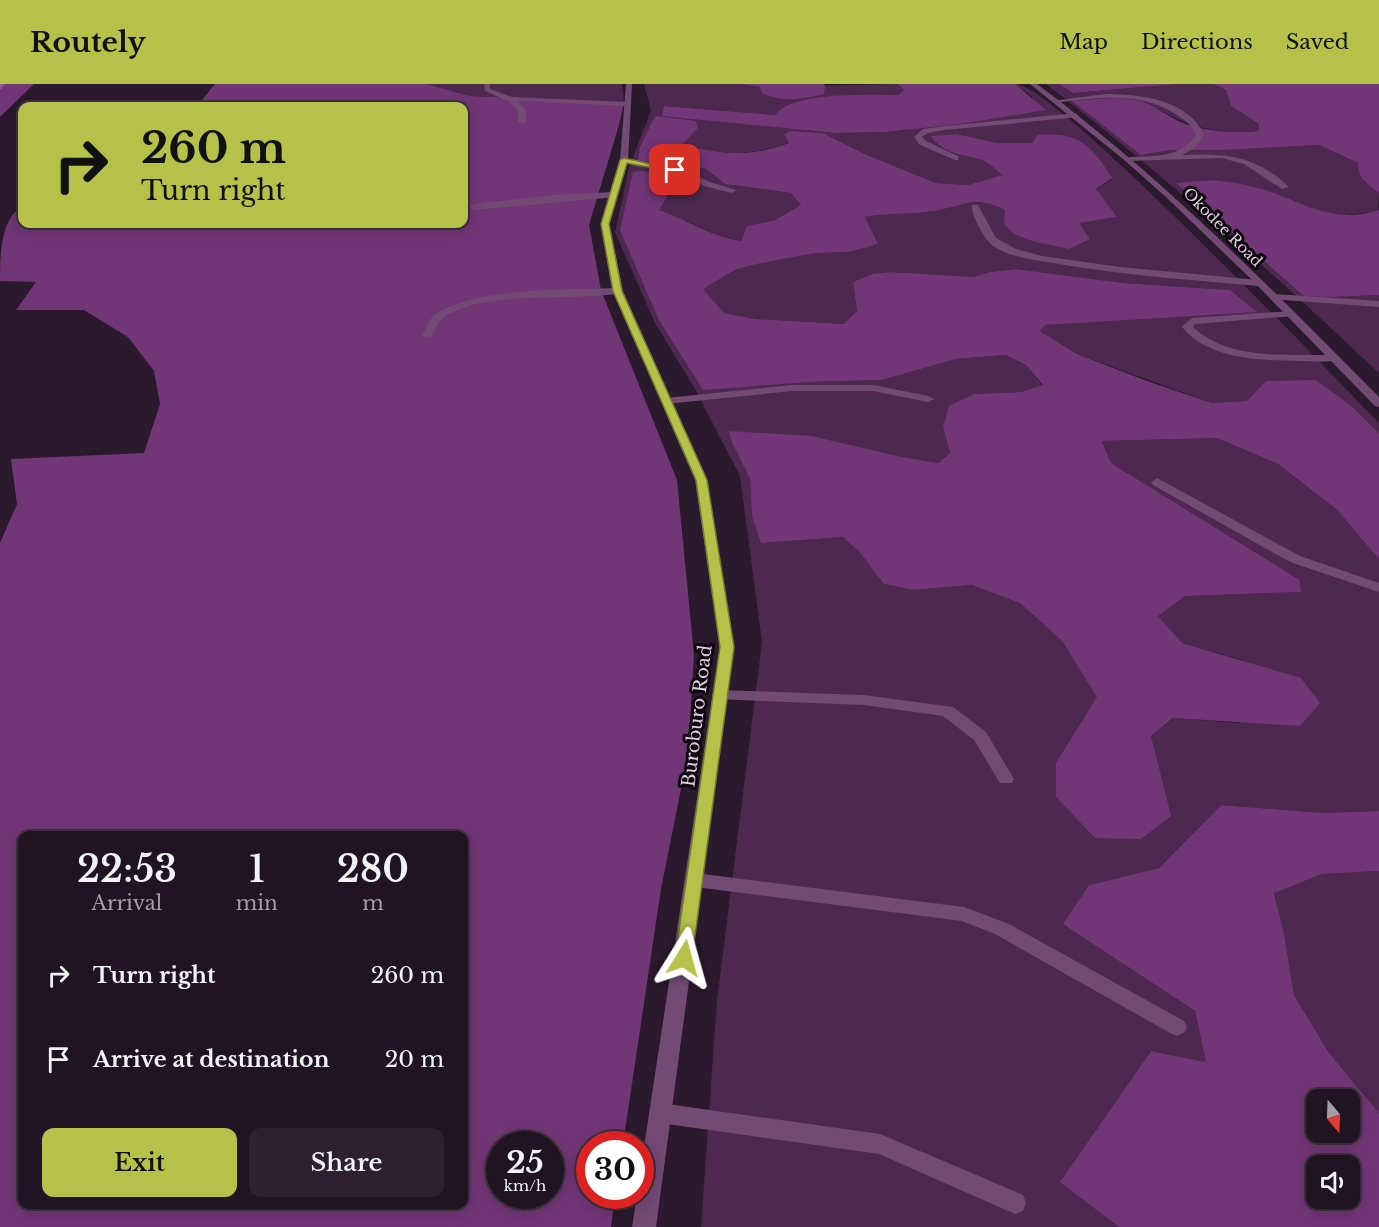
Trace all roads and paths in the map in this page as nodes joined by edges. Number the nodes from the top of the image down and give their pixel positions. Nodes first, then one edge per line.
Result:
1 (487, 84) edge
2 (629, 84) edge
3 (1033, 84) edge
4 (510, 99) junction
5 (1056, 101) junction
6 (627, 104) junction
7 (1076, 116) junction
8 (522, 122) dead end
9 (955, 158) dead end
10 (1171, 158) junction
11 (1130, 159) junction
12 (624, 160) junction
13 (1284, 187) dead end
14 (732, 190) dead end
15 (613, 195) junction
16 (474, 207) dead end
17 (975, 207) dead end
18 (1258, 283) junction
19 (618, 291) junction
20 (1274, 297) junction
21 (1379, 304) edge
22 (1291, 314) junction
23 (427, 336) dead end
24 (1334, 358) junction
25 (928, 399) dead end
26 (666, 401) junction
27 (1379, 404) edge
28 (1157, 482) dead end
29 (1379, 588) edge
30 (720, 695) junction
31 (1006, 779) dead end
32 (695, 879) junction
33 (1177, 1028) dead end
34 (660, 1113) junction
35 (1015, 1203) dead end
36 (644, 1227) edge

1 - 4 street
2 - 6 street, Buroburo Road
3 - 5 street, Okodee Road
4 - 6 street
4 - 8 street
5 - 7 street, Okodee Road
5 - 10 street
6 - 12 street, Buroburo Road
7 - 9 street
7 - 11 street, Okodee Road
10 - 11 street
10 - 13 street
11 - 18 street, Okodee Road
12 - 14 street
12 - 15 street, Buroburo Road
15 - 16 street
15 - 19 street, Buroburo Road
17 - 18 street
18 - 20 street, Okodee Road
19 - 23 street
19 - 26 street, Buroburo Road
20 - 21 street
20 - 22 street, Okodee Road
22 - 24 street, Okodee Road
22 - 24 street
24 - 27 street, Okodee Road
25 - 26 street
26 - 30 street, Buroburo Road
28 - 29 street
30 - 31 street
30 - 32 street, Buroburo Road
32 - 33 street
32 - 34 street, Buroburo Road
34 - 35 street
34 - 36 street, Buroburo Road

